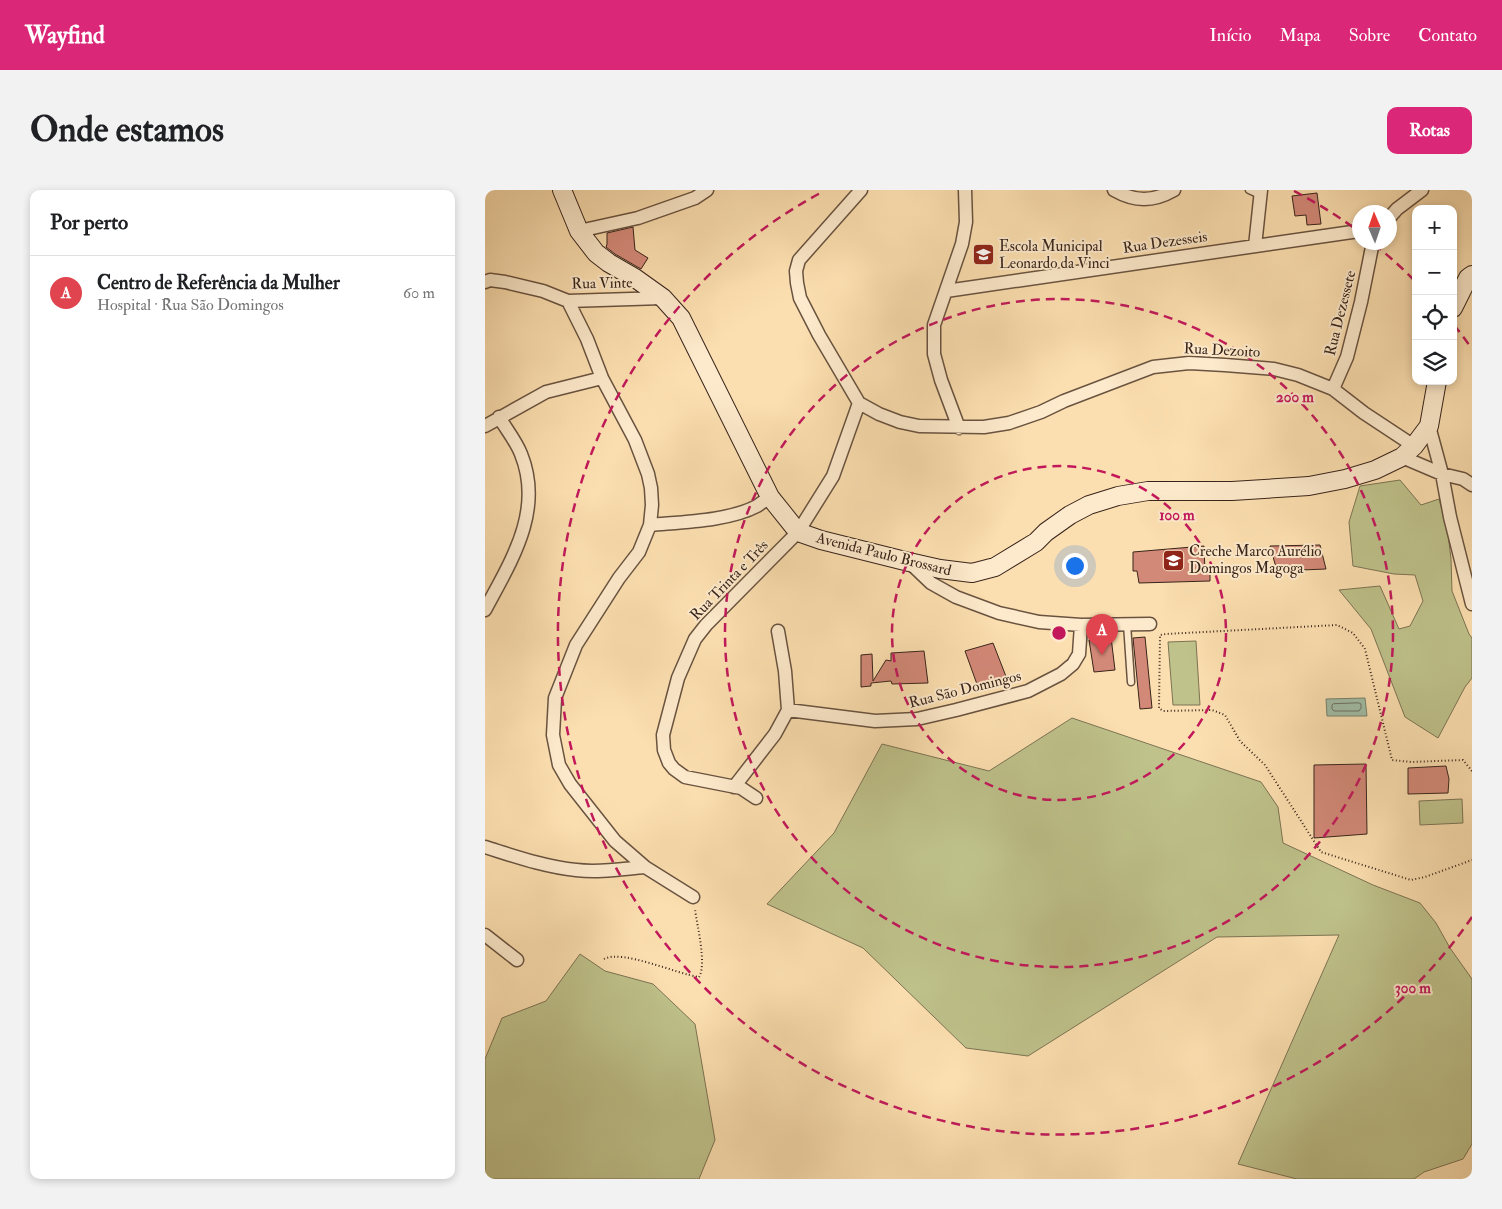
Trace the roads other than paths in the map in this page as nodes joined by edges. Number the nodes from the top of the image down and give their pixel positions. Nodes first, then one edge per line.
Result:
1 (561, 190) edge
2 (707, 190) edge
3 (861, 190) edge
4 (965, 190) edge
5 (1115, 190) edge
6 (1174, 190) edge
7 (1423, 190) edge
8 (1257, 192) edge
9 (1397, 209) edge
10 (579, 231) junction
11 (1352, 232) edge
12 (1255, 246) junction
13 (1371, 250) edge
14 (1472, 276) edge
15 (485, 282) edge
16 (947, 291) junction
17 (663, 298) junction
18 (1457, 300) edge
19 (568, 301) junction
20 (602, 378) junction
21 (1436, 385) edge
22 (1333, 389) junction
23 (859, 403) junction
24 (499, 417) junction
25 (485, 426) edge
26 (1429, 426) junction
27 (959, 428) junction
28 (1408, 452) junction
29 (1442, 474) junction
30 (1472, 485) edge
31 (770, 497) junction
32 (650, 525) junction
33 (798, 532) junction
34 (909, 562) junction
35 (1472, 604) edge
36 (485, 610) edge
37 (1127, 624) junction
38 (1150, 624) dead end
39 (1081, 625) junction
40 (778, 631) dead end
41 (1131, 682) dead end
42 (787, 710) junction
43 (734, 786) junction
44 (756, 798) dead end
45 (485, 847) edge
46 (645, 867) junction
47 (693, 897) road end
48 (485, 935) edge
49 (517, 960) dead end

1 - 10 main road, Avenida Paulo Brossard
2 - 10 street
3 - 23 street
4 - 16 street
5 - 6 street
7 - 9 street
8 - 12 street
10 - 17 main road, Avenida Paulo Brossard
11 - 12 street, Rua Dezesseis
12 - 16 street, Rua Dezesseis
13 - 22 street, Rua Dezessete
14 - 18 main road
15 - 19 street, Rua Vinte
16 - 27 street
17 - 19 street, Rua Vinte
17 - 31 main road, Avenida Paulo Brossard
19 - 20 street
20 - 24 street
20 - 32 street
21 - 26 main road, Avenida Paulo Brossard
22 - 27 street, Rua Dezoito
22 - 28 street, Rua Dezoito
23 - 27 street, Rua Dezoito
23 - 33 street, Rua Trinta e Três
24 - 25 street
24 - 36 street
26 - 28 main road, Avenida Paulo Brossard
26 - 29 street
28 - 29 street, Rua Dezoito
28 - 34 main road, Avenida Paulo Brossard
29 - 30 street, Rua Dezoito
29 - 35 street
31 - 32 street
31 - 33 main road, Avenida Paulo Brossard
32 - 46 street
33 - 34 main road, Avenida Paulo Brossard
33 - 43 street, Rua Trinta e Três
34 - 39 street
37 - 38 street
37 - 39 street
37 - 41 lane
39 - 42 street, Rua São Domingos
40 - 42 street
42 - 43 street
43 - 44 street, Rua Trinta e Três
45 - 46 street
46 - 47 street
48 - 49 street

